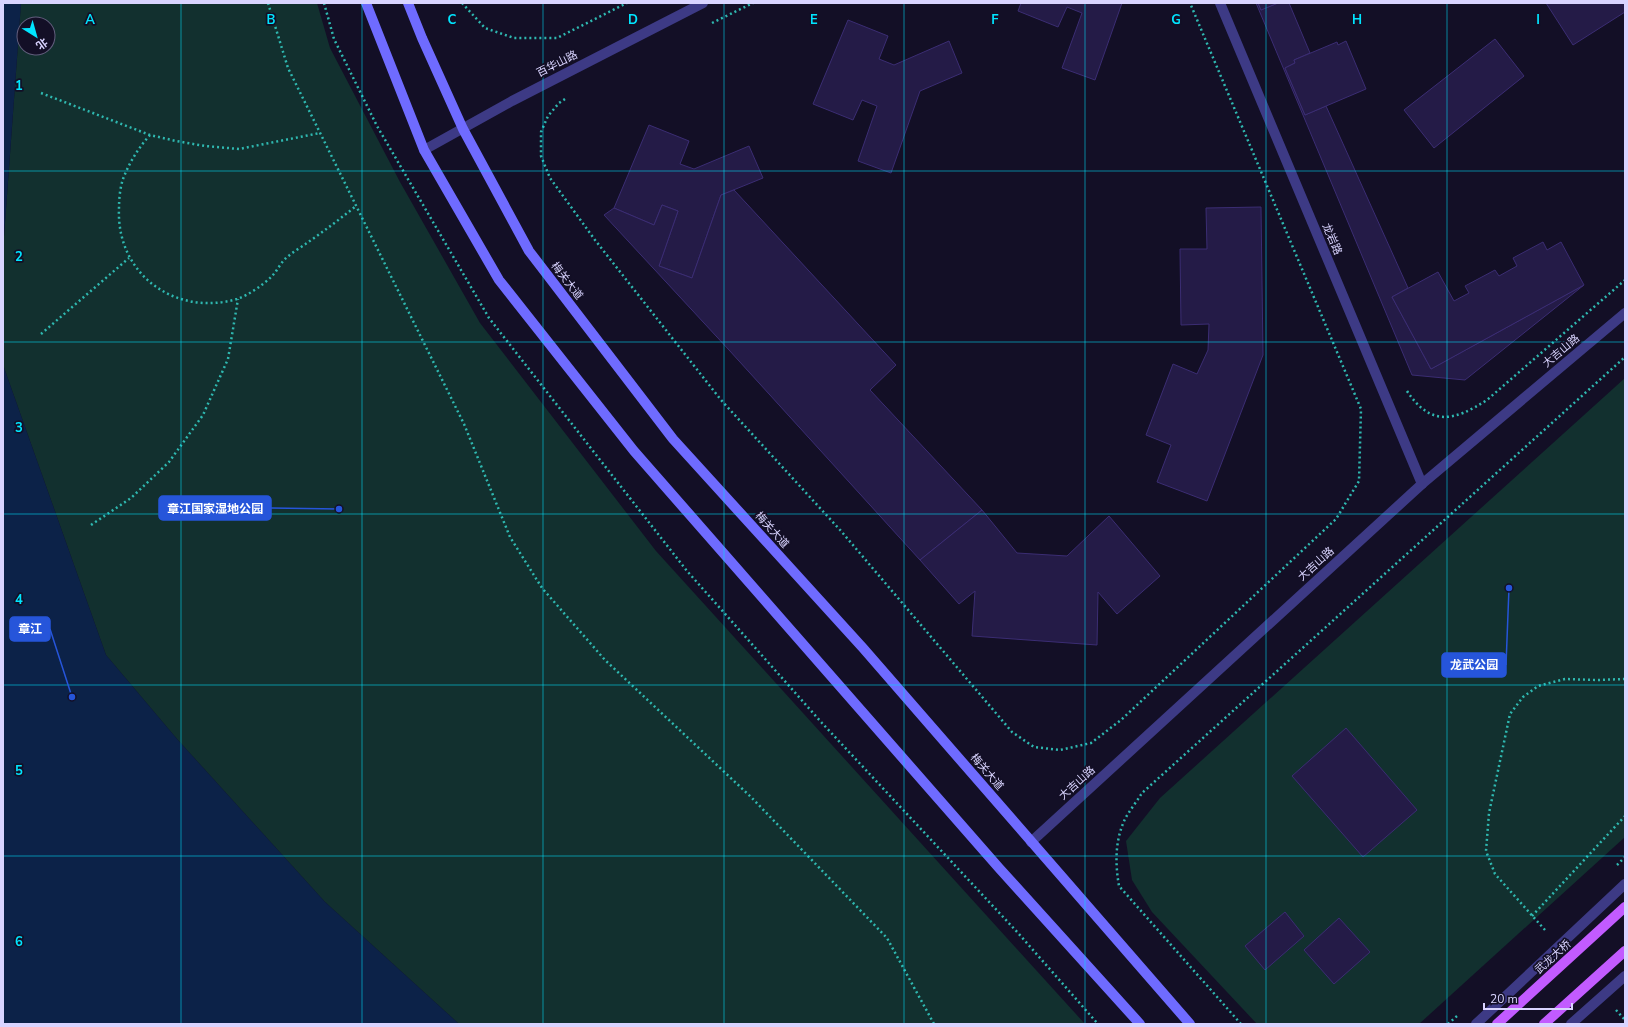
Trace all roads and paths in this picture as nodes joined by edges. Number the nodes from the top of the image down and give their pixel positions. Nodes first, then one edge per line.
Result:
1 (268, 3) edge
2 (366, 3) edge
3 (408, 3) edge
4 (462, 3) edge
5 (627, 3) edge
6 (703, 3) edge
7 (753, 3) edge
8 (1190, 3) edge
9 (1220, 3) edge
10 (712, 24) dead end
11 (42, 93) dead end
12 (569, 96) dead end
13 (463, 129) junction
14 (320, 133) junction
15 (150, 135) junction
16 (424, 150) junction
17 (356, 206) junction
18 (129, 258) junction
19 (1625, 280) edge
20 (238, 298) junction
21 (1625, 313) edge
22 (41, 334) dead end
23 (1625, 357) edge
24 (1405, 387) dead end
25 (1422, 484) junction
26 (91, 525) dead end
27 (1625, 679) edge
28 (1625, 816) edge
29 (1031, 842) junction
30 (1625, 884) edge
31 (1625, 907) edge
32 (1532, 916) junction
33 (1548, 933) dead end
34 (1625, 951) edge
35 (1625, 976) edge
36 (1615, 1008) dead end
37 (1625, 1020) edge
38 (934, 1024) edge
39 (1140, 1024) edge
40 (1190, 1024) edge
41 (1241, 1024) edge
42 (1476, 1024) edge
43 (1497, 1024) edge
44 (1544, 1024) edge
45 (1571, 1024) edge

1 - 14 path
2 - 16 main road
3 - 13 main road, 梅关大道
4 - 5 path
6 - 13 street, 百华山路
7 - 10 path
8 - 12 path
9 - 25 street, 龙岩路
11 - 15 path
13 - 16 street, 百华山路
13 - 29 main road, 梅关大道
14 - 15 path
14 - 17 path
15 - 18 path
16 - 39 main road
17 - 20 path
17 - 38 path
18 - 20 path
18 - 22 path
19 - 24 path
20 - 26 path
21 - 25 street, 大吉山路
23 - 41 path
25 - 29 street, 大吉山路
27 - 32 path
28 - 32 path
29 - 40 main road, 梅关大道
30 - 42 street, bridge
31 - 43 main road, 武龙大桥, bridge
32 - 33 path
34 - 44 main road, bridge
35 - 45 street, bridge
36 - 37 path

